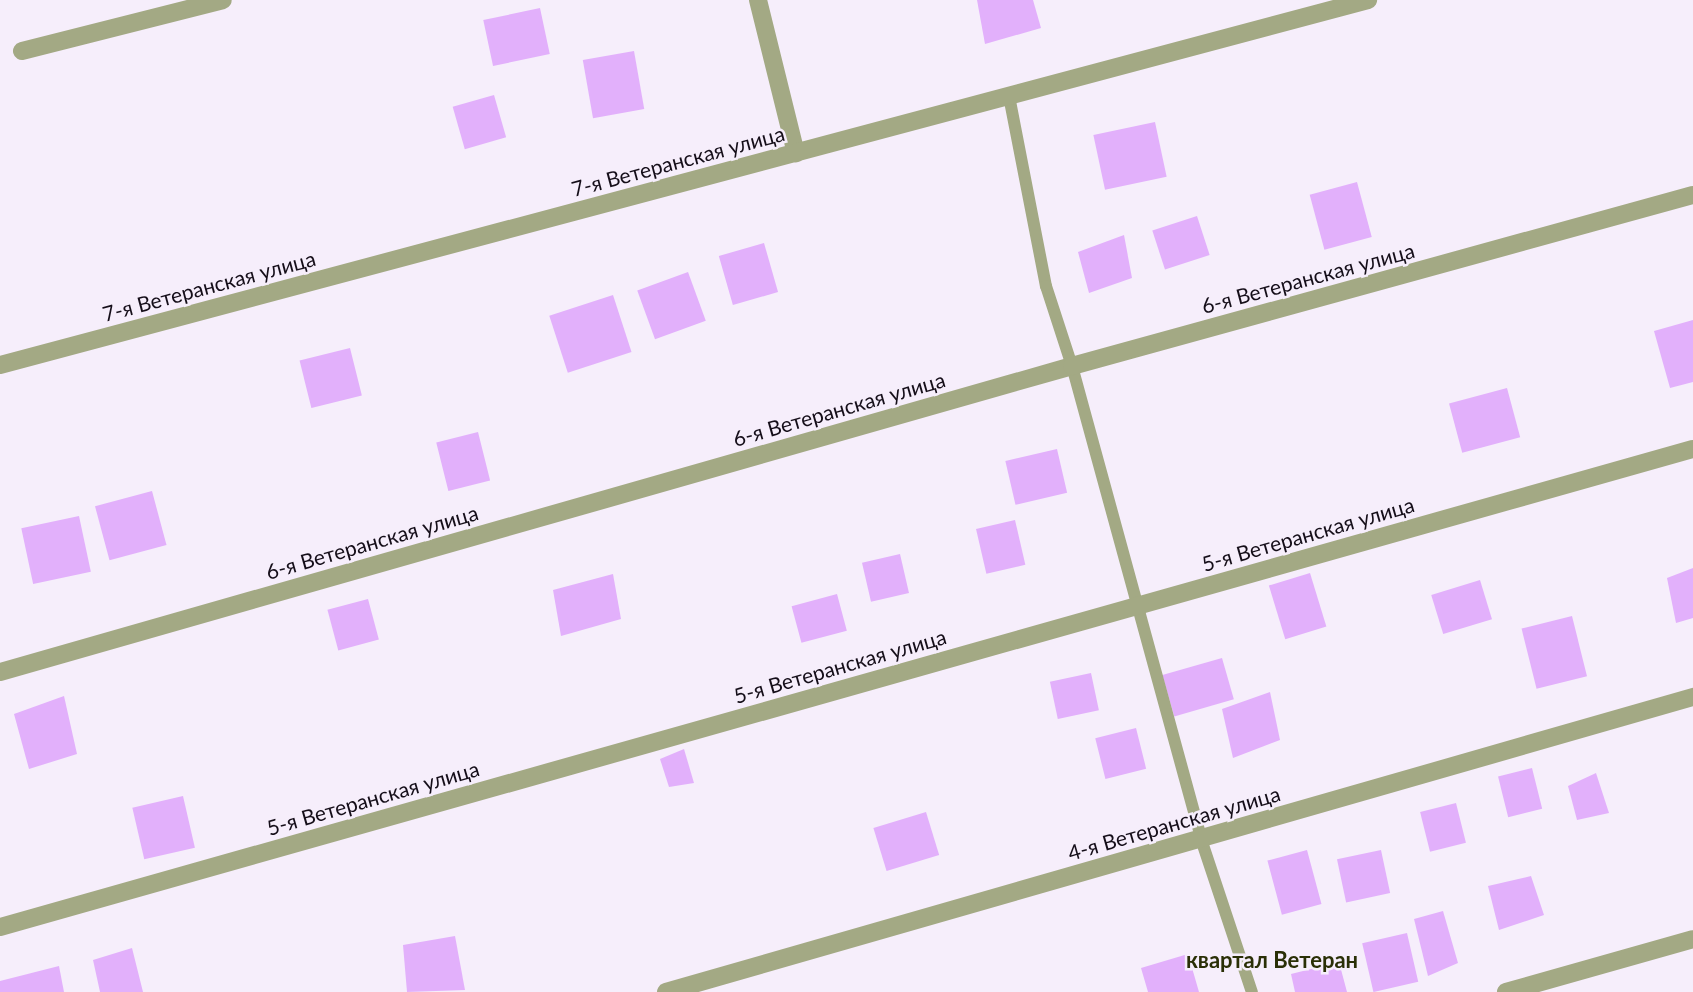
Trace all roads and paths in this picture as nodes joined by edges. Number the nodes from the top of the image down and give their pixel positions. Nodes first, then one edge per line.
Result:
1 (223, 0) edge
2 (758, 0) edge
3 (1368, 0) edge
4 (22, 51) dead end
5 (1009, 96) junction
6 (796, 153) junction
7 (1693, 195) edge
8 (0, 365) edge
9 (1072, 366) junction
10 (1693, 449) edge
11 (1136, 606) junction
12 (0, 672) edge
13 (1693, 697) edge
14 (1202, 839) junction
15 (0, 927) edge
16 (1693, 939) edge
17 (666, 992) edge
18 (1252, 992) edge
19 (1506, 992) edge

1 - 4 street
2 - 6 street
3 - 5 street, 7-я Ветеранская улица
5 - 6 street, 7-я Ветеранская улица
5 - 9 lane
6 - 8 street, 7-я Ветеранская улица
7 - 9 street, 6-я Ветеранская улица
9 - 11 lane
9 - 12 street, 6-я Ветеранская улица
10 - 11 street, 5-я Ветеранская улица
11 - 14 lane
11 - 15 street, 5-я Ветеранская улица
13 - 14 street, 4-я Ветеранская улица
14 - 17 street, 4-я Ветеранская улица
14 - 18 lane
16 - 19 street

